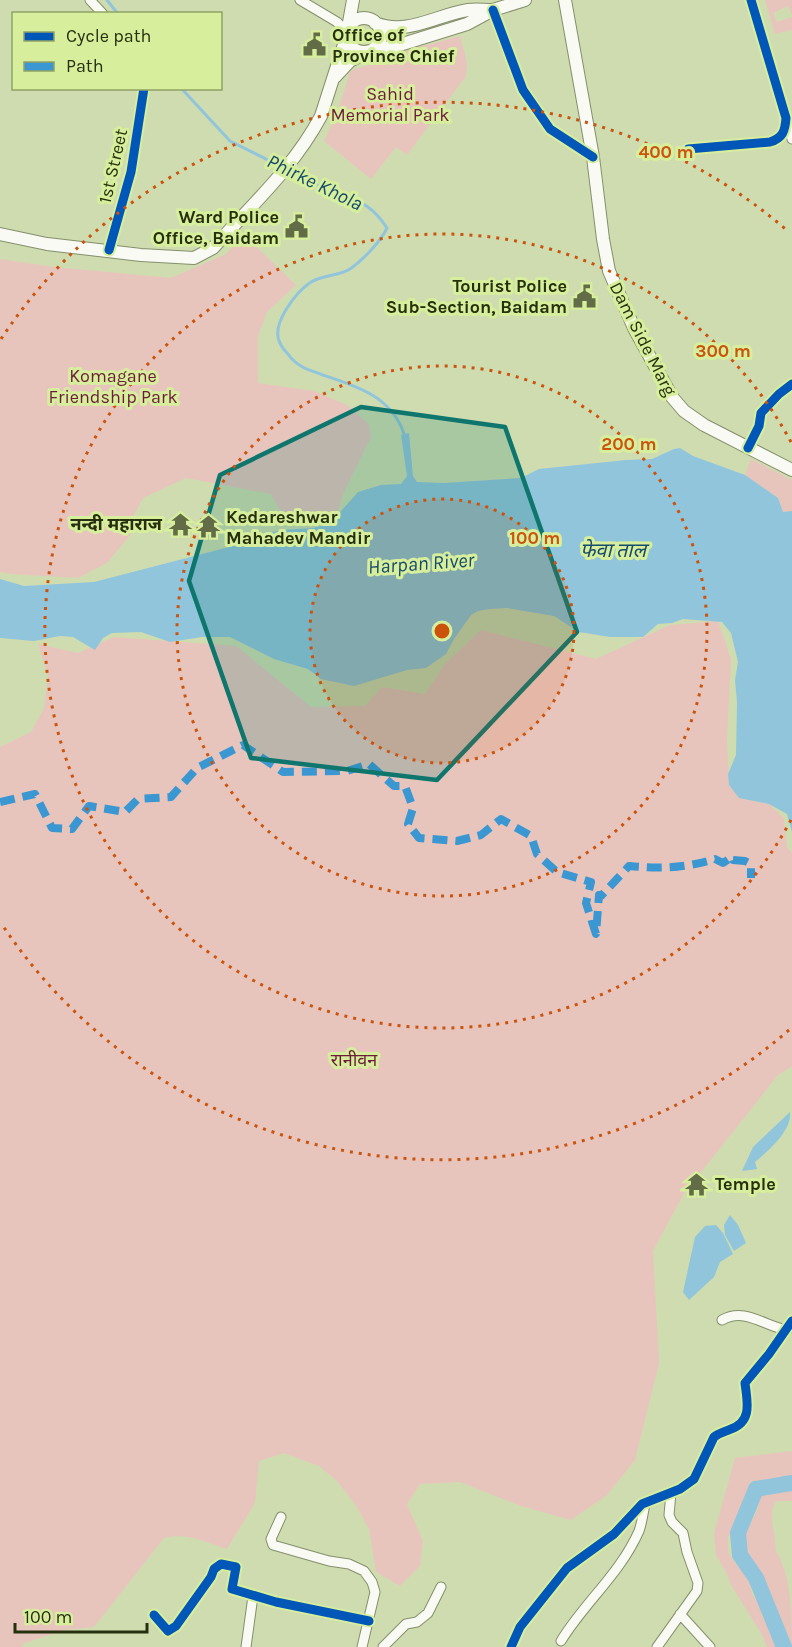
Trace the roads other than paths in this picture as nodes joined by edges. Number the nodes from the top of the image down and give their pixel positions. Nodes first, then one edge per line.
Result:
1 (90, 0) edge
2 (300, 0) edge
3 (355, 0) edge
4 (525, 0) edge
5 (565, 0) edge
6 (751, 0) edge
7 (493, 10) junction
8 (101, 12) edge
9 (372, 21) junction
10 (348, 32) junction
11 (369, 51) junction
12 (331, 85) junction
13 (144, 90) edge
14 (786, 118) junction
15 (792, 139) edge
16 (688, 149) dead end
17 (593, 157) junction
18 (0, 234) edge
19 (109, 250) junction
20 (792, 384) edge
21 (748, 448) junction
22 (792, 470) edge
23 (722, 1320) dead end
24 (789, 1325) edge
25 (671, 1493) junction
26 (645, 1504) junction
27 (281, 1517) dead end
28 (441, 1587) dead end
29 (253, 1596) junction
30 (680, 1614) junction
31 (154, 1616) dead end
32 (369, 1621) junction
33 (561, 1641) dead end
34 (246, 1647) edge
35 (362, 1647) edge
36 (383, 1647) edge
37 (511, 1647) edge
38 (657, 1647) edge
39 (710, 1647) edge

1 - 8 street
2 - 10 street
3 - 9 main road
3 - 10 main road
4 - 7 main road
5 - 17 main road, Dam Side Marg
6 - 14 street
7 - 9 main road
7 - 11 main road
7 - 17 street
9 - 10 main road
9 - 11 main road
10 - 11 main road
10 - 12 main road
11 - 12 main road
12 - 19 main road
13 - 19 street, 1st Street
14 - 15 street
14 - 16 street
17 - 21 main road, Dam Side Marg
18 - 19 main road
20 - 21 street
21 - 22 main road, Dam Side Marg
23 - 24 street
24 - 25 street
25 - 26 street
25 - 30 street
26 - 33 street
26 - 37 street
27 - 32 street
28 - 36 street
29 - 31 street
29 - 32 street
29 - 34 street
30 - 38 street
30 - 39 street
32 - 35 street

